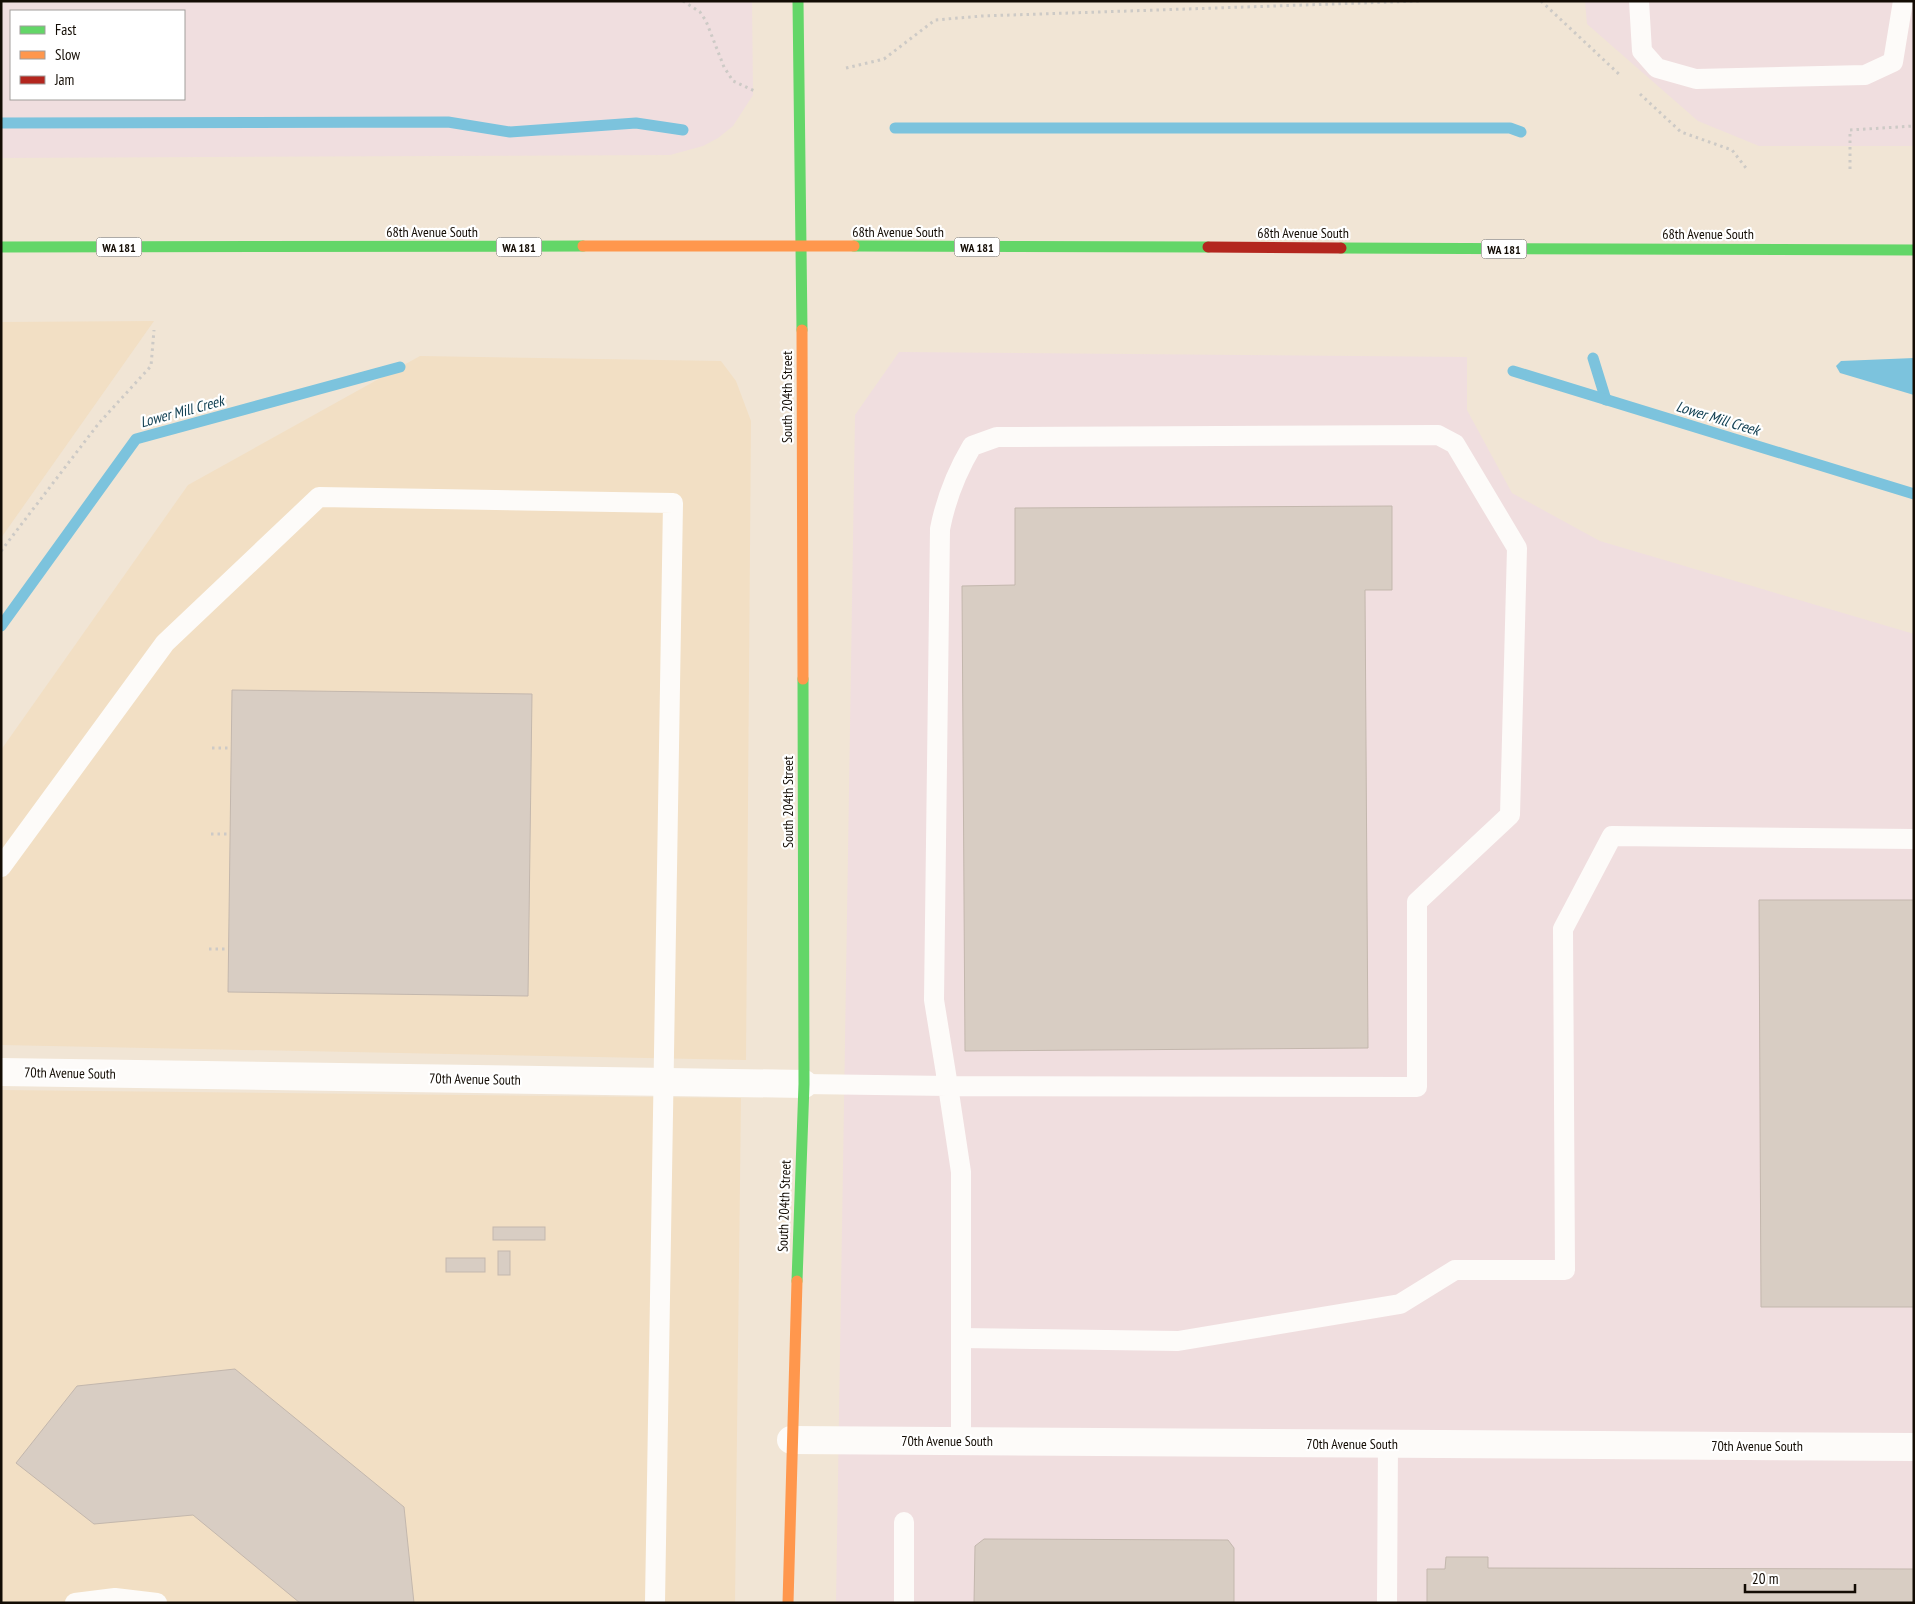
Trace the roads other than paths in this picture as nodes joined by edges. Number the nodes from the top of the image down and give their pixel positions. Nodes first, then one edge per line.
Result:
1 (798, 1) edge
2 (1638, 1) edge
3 (1903, 1) edge
4 (802, 246) junction
5 (1, 247) edge
6 (1914, 250) edge
7 (1914, 839) edge
8 (1, 867) edge
9 (1, 1072) edge
10 (662, 1082) junction
11 (804, 1084) junction
12 (948, 1086) junction
13 (961, 1338) junction
14 (791, 1440) junction
15 (961, 1441) junction
16 (1388, 1444) junction
17 (1914, 1447) edge
18 (904, 1522) dead end
19 (75, 1603) edge
20 (157, 1603) edge
21 (655, 1603) edge
22 (788, 1603) edge
23 (904, 1603) edge
24 (1387, 1603) edge

1 - 4 main road, South 204th Street
2 - 3 lane
4 - 5 main road, 68th Avenue South / WA 181
4 - 6 main road, 68th Avenue South / WA 181
4 - 11 main road, South 204th Street
7 - 13 lane
8 - 10 lane
9 - 10 street, 70th Avenue South
10 - 11 street, 70th Avenue South
10 - 21 lane
11 - 12 lane, 70th Avenue South
11 - 14 main road, South 204th Street
12 - 12 lane
12 - 13 lane
13 - 15 lane
14 - 15 street, 70th Avenue South
14 - 22 main road, South 204th Street
15 - 16 street, 70th Avenue South
16 - 17 street, 70th Avenue South
16 - 24 lane
18 - 23 lane
19 - 20 lane

